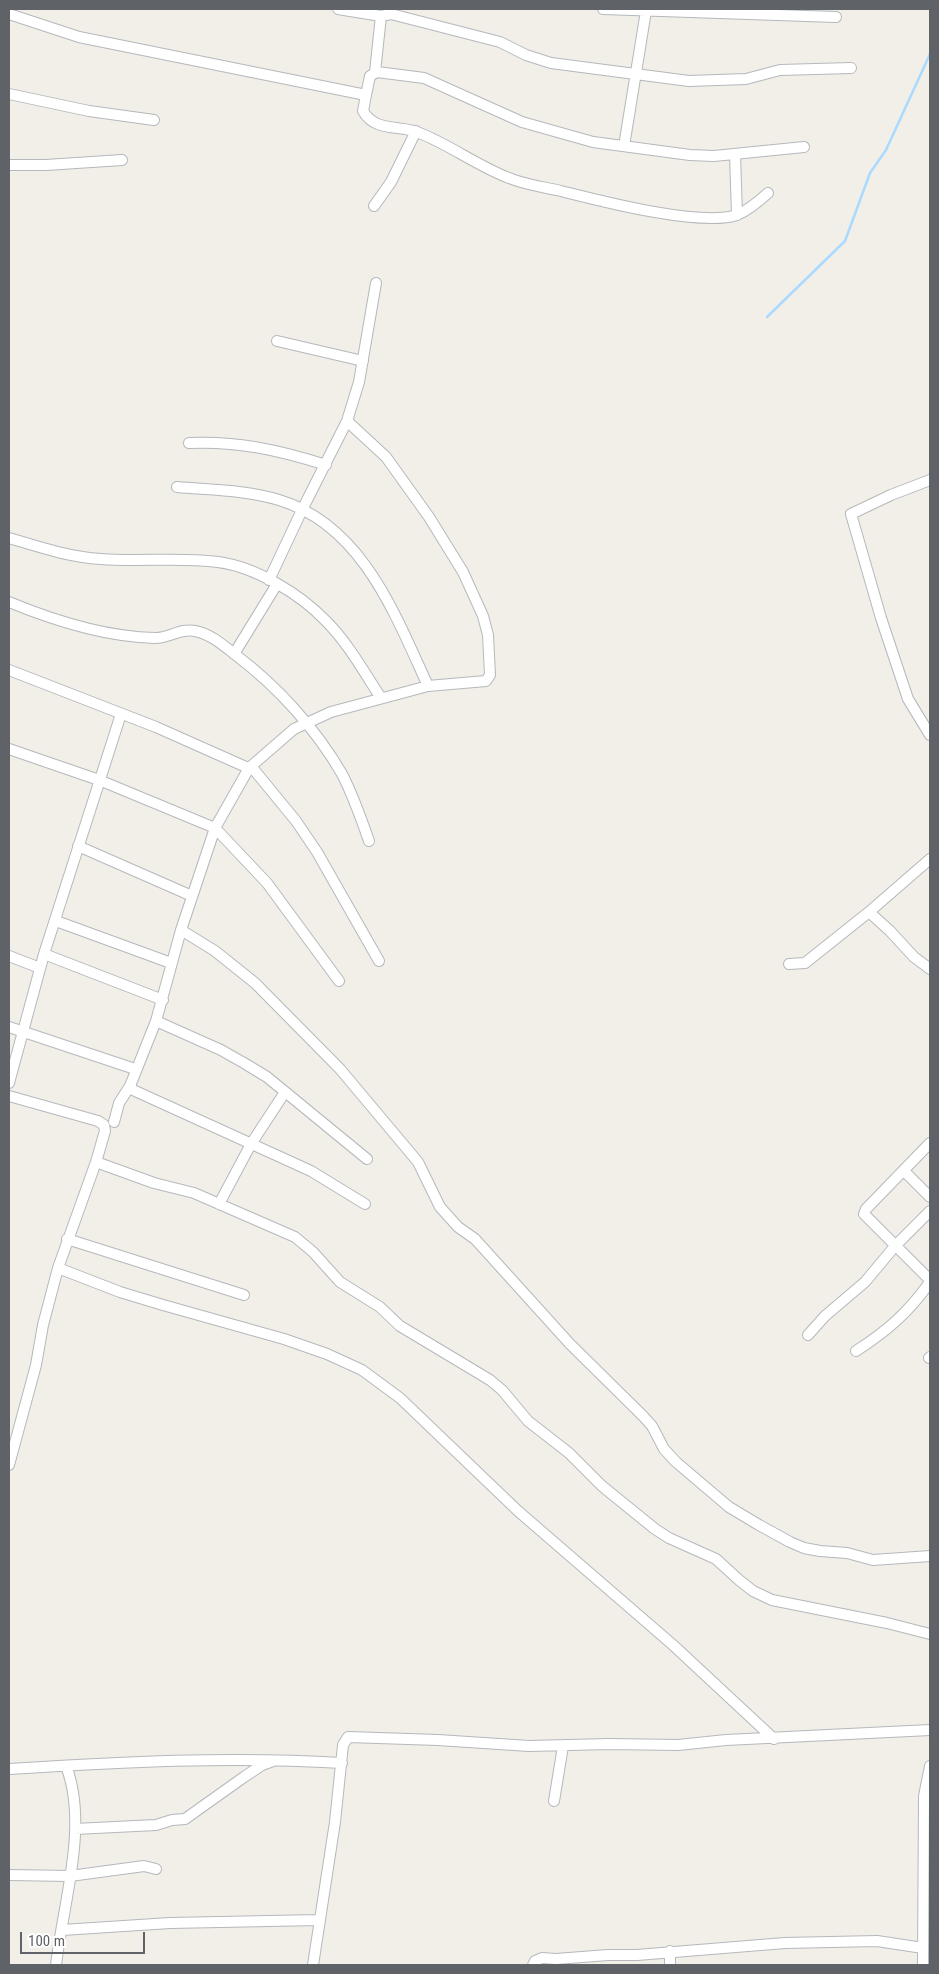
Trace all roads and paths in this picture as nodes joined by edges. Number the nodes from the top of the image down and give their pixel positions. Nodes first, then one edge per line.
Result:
1 (338, 9) edge
2 (603, 9) edge
3 (646, 11) junction
4 (9, 14) edge
5 (381, 16) junction
6 (836, 17) dead end
7 (850, 68) dead end
8 (374, 72) junction
9 (636, 73) junction
10 (9, 94) edge
11 (366, 95) junction
12 (154, 120) dead end
13 (416, 131) junction
14 (624, 146) junction
15 (804, 147) dead end
16 (735, 154) junction
17 (122, 160) dead end
18 (9, 165) edge
19 (768, 192) dead end
20 (374, 206) dead end
21 (737, 215) junction
22 (376, 283) dead end
23 (278, 341) dead end
24 (363, 362) junction
25 (347, 421) junction
26 (189, 443) dead end
27 (326, 465) junction
28 (930, 480) edge
29 (177, 487) dead end
30 (302, 510) junction
31 (9, 538) edge
32 (273, 582) junction
33 (9, 602) edge
34 (234, 654) junction
35 (9, 670) edge
36 (428, 686) junction
37 (381, 698) junction
38 (121, 714) junction
39 (306, 723) junction
40 (930, 735) edge
41 (9, 749) edge
42 (249, 768) junction
43 (99, 780) junction
44 (215, 828) junction
45 (369, 841) dead end
46 (78, 846) junction
47 (929, 863) edge
48 (192, 896) junction
49 (869, 912) junction
50 (56, 921) junction
51 (181, 930) junction
52 (44, 954) junction
53 (9, 956) edge
54 (379, 961) dead end
55 (171, 963) junction
56 (789, 964) dead end
57 (40, 968) junction
58 (930, 969) edge
59 (339, 981) dead end
60 (163, 1000) junction
61 (156, 1022) junction
62 (9, 1026) edge
63 (24, 1031) junction
64 (135, 1069) junction
65 (9, 1083) edge
66 (130, 1086) junction
67 (285, 1092) junction
68 (9, 1096) edge
69 (114, 1122) dead end
70 (930, 1143) edge
71 (251, 1144) junction
72 (367, 1160) dead end
73 (96, 1162) junction
74 (904, 1171) junction
75 (930, 1197) edge
76 (220, 1204) junction
77 (365, 1204) dead end
78 (930, 1210) edge
79 (67, 1239) junction
80 (895, 1246) junction
81 (58, 1268) junction
82 (930, 1281) edge
83 (244, 1294) dead end
84 (808, 1334) dead end
85 (856, 1351) dead end
86 (9, 1465) edge
87 (930, 1556) edge
88 (930, 1634) edge
89 (930, 1730) edge
90 (774, 1738) junction
91 (563, 1746) junction
92 (281, 1759) junction
93 (342, 1763) junction
94 (66, 1766) junction
95 (930, 1768) edge
96 (9, 1769) edge
97 (554, 1800) dead end
98 (75, 1829) junction
99 (927, 1838) edge
100 (156, 1869) dead end
101 (9, 1875) edge
102 (70, 1876) junction
103 (927, 1908) edge
104 (319, 1920) junction
105 (62, 1930) junction
106 (923, 1948) junction
107 (670, 1952) junction
108 (56, 1965) edge
109 (312, 1965) edge
110 (533, 1965) edge
111 (670, 1965) edge
112 (922, 1965) edge

1 - 5 street
2 - 3 street
3 - 6 street
3 - 9 street
4 - 11 street
5 - 8 street
5 - 9 street
7 - 9 street
8 - 11 street
8 - 14 street
9 - 14 street
10 - 12 street
11 - 13 street
13 - 20 street
13 - 21 street
14 - 16 street
15 - 16 street
16 - 21 street
17 - 18 street
19 - 21 street
22 - 24 street
23 - 24 street
24 - 25 street
25 - 27 street
25 - 36 street
26 - 27 street
27 - 30 street
28 - 40 street
29 - 30 street
30 - 32 street
30 - 36 street
31 - 32 street
32 - 34 street
32 - 37 street
33 - 34 street
34 - 39 street
35 - 38 street
36 - 37 street
37 - 39 street
38 - 42 street
38 - 43 street
39 - 42 street
39 - 45 street
41 - 43 street
42 - 44 street
42 - 54 street
43 - 44 street
43 - 46 street
44 - 48 street
44 - 59 street
46 - 48 street
46 - 50 street
47 - 49 street
48 - 51 street
49 - 56 street
49 - 58 street
50 - 52 street
50 - 55 street
51 - 55 street
51 - 87 street
52 - 57 street
52 - 60 street
53 - 57 street
55 - 60 street
57 - 63 street
60 - 61 street
61 - 64 street
61 - 67 street
62 - 63 street
63 - 64 street
63 - 65 street
64 - 66 street
66 - 69 street
66 - 71 street
67 - 71 street
67 - 72 street
68 - 73 street
70 - 74 street
71 - 76 street
71 - 77 street
73 - 76 street
73 - 79 street
74 - 75 street
74 - 80 street
76 - 88 street
78 - 80 street
79 - 81 street
79 - 83 street
80 - 82 street
80 - 84 street
81 - 86 street
81 - 90 street
82 - 85 street
89 - 90 street
90 - 91 street
91 - 93 street
91 - 97 street
92 - 93 street
92 - 94 street
92 - 98 street
93 - 104 street
94 - 96 street
94 - 98 street
95 - 99 street
98 - 102 street
99 - 103 street
100 - 102 street
101 - 102 street
102 - 105 street
103 - 106 street
104 - 105 street
104 - 109 street
105 - 108 street
106 - 107 street
106 - 112 street
107 - 110 street
107 - 111 street

